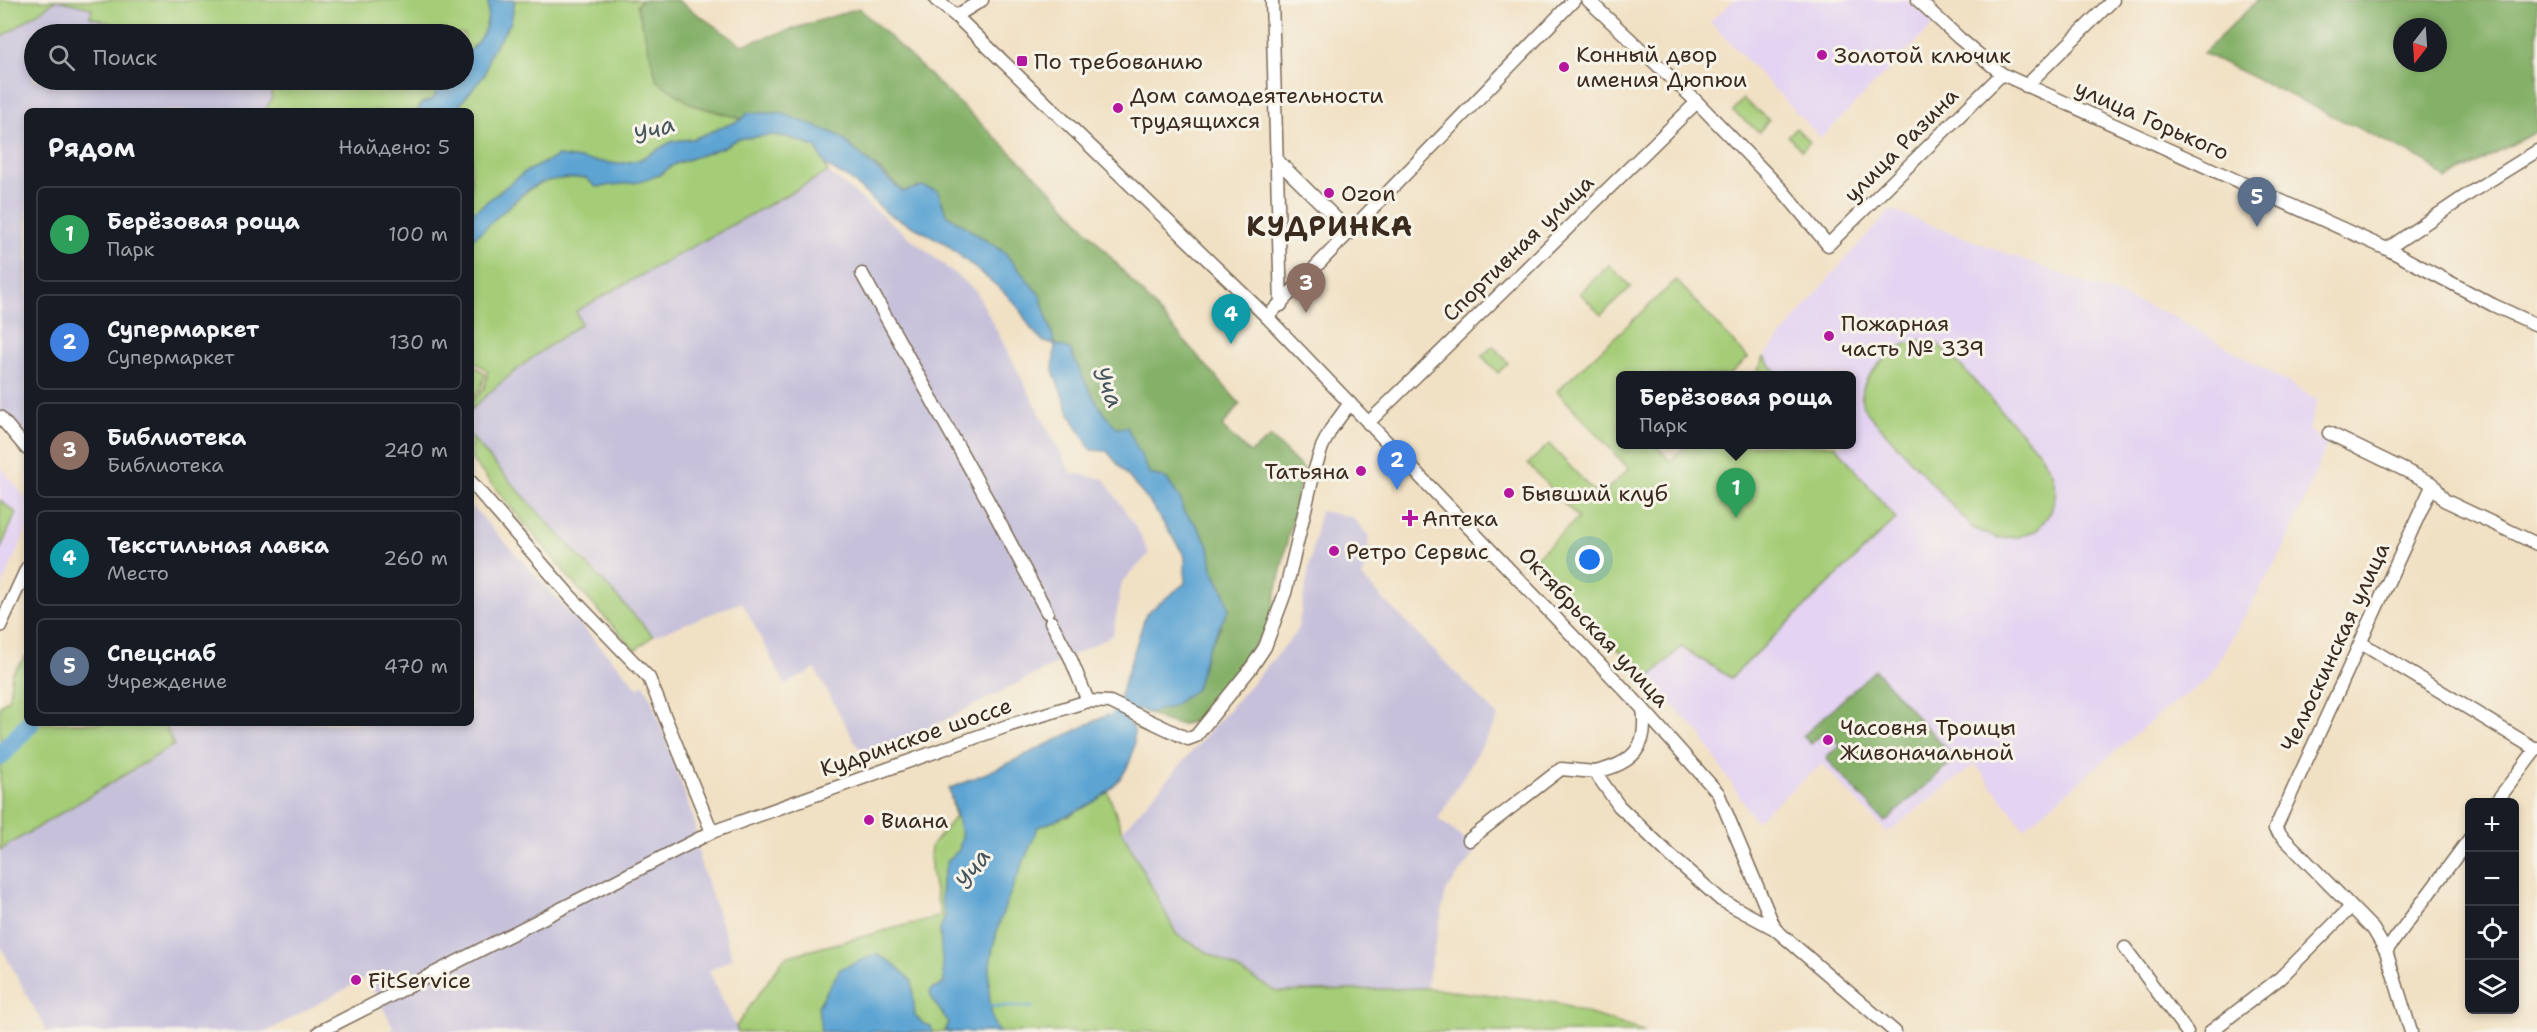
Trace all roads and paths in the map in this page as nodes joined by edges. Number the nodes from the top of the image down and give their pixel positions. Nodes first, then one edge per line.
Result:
1 (936, 0) edge
2 (982, 0) edge
3 (1272, 0) edge
4 (1574, 0) edge
5 (1588, 0) edge
6 (1918, 0) edge
7 (2114, 0) edge
8 (956, 16) junction
9 (2002, 74) junction
10 (2026, 86) junction
11 (1696, 102) junction
12 (2537, 151) edge
13 (1276, 159) junction
14 (1351, 233) junction
15 (2387, 249) junction
16 (862, 274) dead end
17 (1281, 305) junction
18 (1268, 317) junction
19 (2537, 325) edge
20 (1350, 403) junction
21 (0, 417) edge
22 (1368, 423) junction
23 (2329, 434) dead end
24 (24, 445) edge
25 (2433, 484) junction
26 (474, 485) edge
27 (2537, 544) edge
28 (24, 574) edge
29 (0, 626) edge
30 (2361, 643) junction
31 (1088, 701) junction
32 (1643, 709) junction
33 (2537, 749) edge
34 (1595, 772) junction
35 (2499, 798) edge
36 (712, 832) junction
37 (1469, 840) dead end
38 (2465, 843) edge
39 (2351, 907) junction
40 (1775, 929) junction
41 (2125, 948) dead end
42 (2386, 951) junction
43 (319, 1032) edge
44 (1895, 1032) edge
45 (2187, 1032) edge
46 (2210, 1032) edge
47 (2411, 1032) edge

1 - 8 street, Октябрьская улица
2 - 8 street
3 - 13 street
4 - 14 street
5 - 11 street
6 - 9 street, улица Горького
7 - 10 street
8 - 18 street, Октябрьская улица
9 - 10 street, улица Горького
9 - 11 street, улица Разина
10 - 15 street, улица Горького
11 - 22 street, Спортивная улица
12 - 15 street
13 - 14 street
13 - 17 street
14 - 17 street
15 - 19 street, улица Горького
16 - 31 street
17 - 18 street
18 - 20 street, Октябрьская улица
20 - 22 street, Октябрьская улица
20 - 31 street, Кудринское шоссе
21 - 24 street
22 - 32 street, Октябрьская улица
23 - 25 street
25 - 27 street
25 - 30 street, Челюскинская улица
26 - 36 street
28 - 29 street
30 - 33 street
30 - 39 street, Челюскинская улица
31 - 36 street, Кудринское шоссе
32 - 34 street
32 - 40 street, Октябрьская улица
33 - 35 street
34 - 37 street
34 - 40 street
36 - 43 street, Кудринское шоссе
38 - 42 street
39 - 42 street
39 - 46 street
40 - 44 street, Октябрьская улица
41 - 45 street
42 - 47 street

